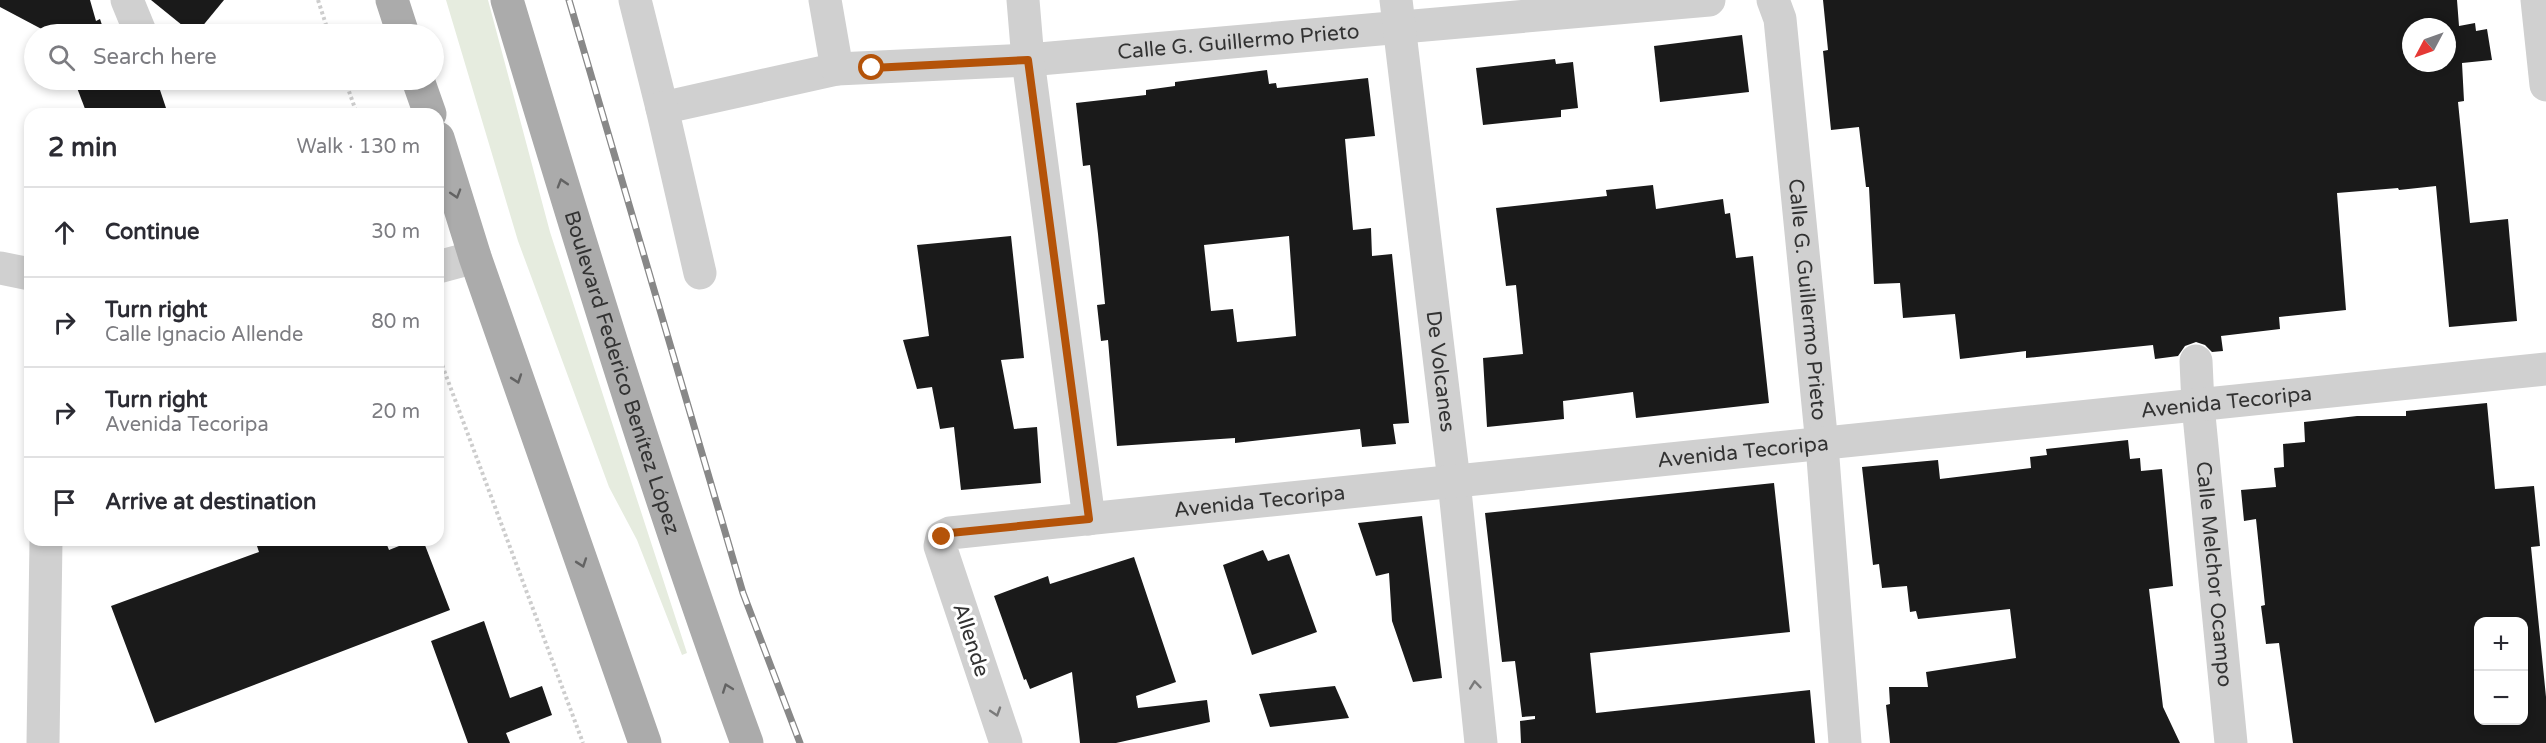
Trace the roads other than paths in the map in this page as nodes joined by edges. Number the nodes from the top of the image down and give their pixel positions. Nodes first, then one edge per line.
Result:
1 (126, 0) edge
2 (392, 0) edge
3 (507, 0) edge
4 (634, 0) edge
5 (825, 0) edge
6 (1023, 0) edge
7 (1709, 0) edge
8 (1773, 0) edge
9 (2537, 0) edge
10 (1398, 14) edge
11 (137, 24) edge
12 (400, 24) edge
13 (1028, 60) junction
14 (837, 69) junction
15 (2546, 85) edge
16 (422, 90) edge
17 (428, 108) edge
18 (662, 108) junction
19 (444, 160) edge
20 (475, 257) junction
21 (444, 265) edge
22 (0, 268) edge
23 (24, 273) edge
24 (700, 273) dead end
25 (2196, 361) dead end
26 (2546, 369) edge
27 (2198, 405) junction
28 (1822, 445) junction
29 (1455, 481) junction
30 (1089, 519) junction
31 (942, 537) joint
32 (46, 546) edge
33 (43, 743) edge
34 (645, 743) edge
35 (747, 743) edge
36 (1006, 743) edge
37 (1481, 743) edge
38 (1845, 743) edge
39 (2230, 743) edge

1 - 11 street
2 - 12 main road
35 -> 3 main road, Boulevard Federico Benítez López
4 - 18 street
5 - 14 street
6 - 13 street
7 - 10 street, Calle G. Guillermo Prieto
8 - 28 street, Calle G. Guillermo Prieto
9 - 15 street
10 - 13 street, Calle G. Guillermo Prieto
10 - 29 street, De Volcanes
13 - 14 street, Calle G. Guillermo Prieto
13 - 30 street
14 - 18 street, Calle G. Guillermo Prieto
16 - 17 main road
18 - 24 street
19 -> 20 main road
20 - 21 street
20 -> 34 main road
22 - 23 street
25 - 27 street, Calle Melchor Ocampo
26 - 27 street, Avenida Tecoripa
27 - 28 street, Avenida Tecoripa
27 - 39 street, Calle Melchor Ocampo
28 - 29 street, Avenida Tecoripa
28 - 38 street, Calle G. Guillermo Prieto
29 - 30 street, Avenida Tecoripa
37 -> 29 street, De Volcanes
30 - 31 street, Avenida Tecoripa
31 -> 36 street, Allende
32 - 33 street

